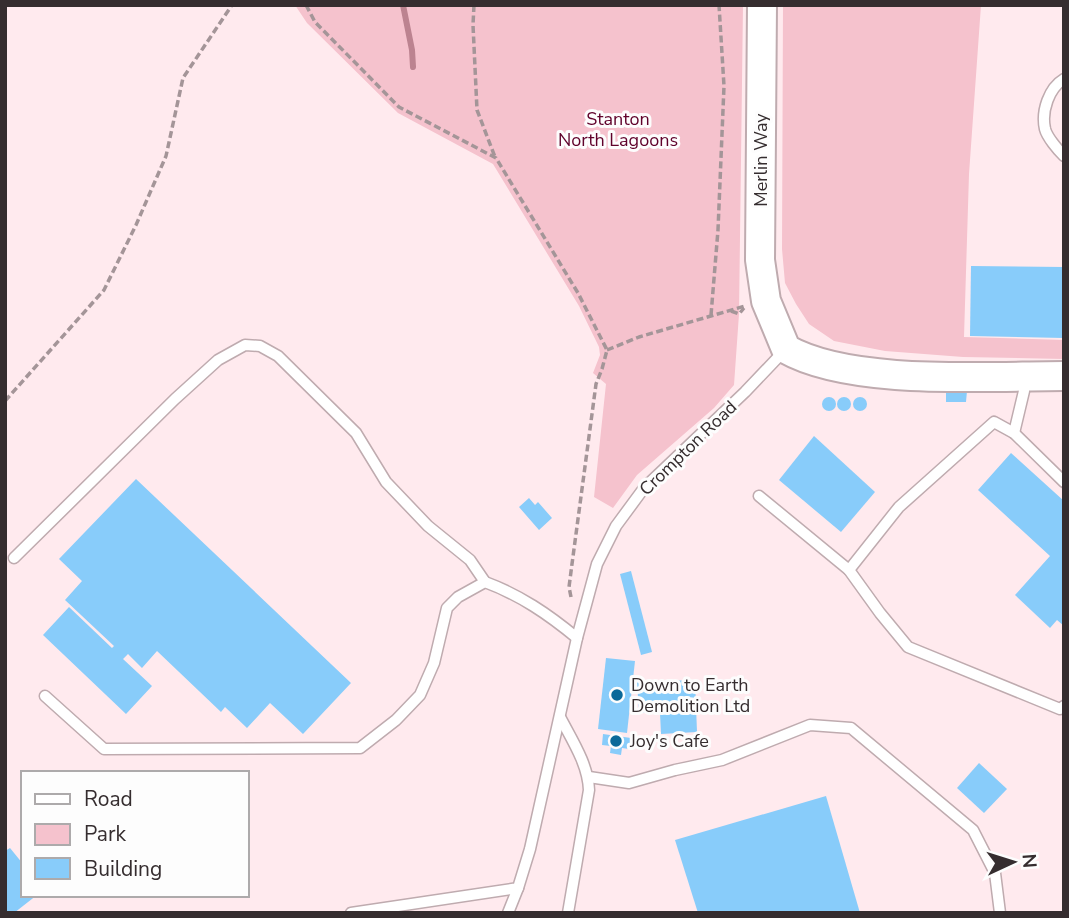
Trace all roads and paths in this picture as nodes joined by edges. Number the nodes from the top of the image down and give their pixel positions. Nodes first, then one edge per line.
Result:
1 (232, 5) edge
2 (306, 5) edge
3 (474, 5) edge
4 (719, 5) edge
5 (762, 5) edge
6 (1064, 79) edge
7 (1064, 156) edge
8 (496, 158) junction
9 (761, 307) junction
10 (711, 315) junction
11 (786, 349) junction
12 (607, 350) junction
13 (1024, 376) junction
14 (1064, 376) edge
15 (5, 401) edge
16 (1014, 433) junction
17 (1064, 482) edge
18 (759, 496) dead end
19 (14, 558) dead end
20 (849, 570) junction
21 (485, 582) junction
22 (571, 600) dead end
23 (577, 638) junction
24 (45, 696) dead end
25 (1064, 706) edge
26 (560, 716) junction
27 (589, 777) junction
28 (518, 888) junction
29 (351, 913) edge
30 (508, 913) edge
31 (568, 913) edge
32 (1000, 913) edge

1 - 15 path
2 - 8 path
3 - 8 path
4 - 10 path
5 - 9 street, Merlin Way
6 - 7 lane
8 - 12 path
9 - 10 path
9 - 11 street
10 - 12 path
11 - 13 street
11 - 23 lane, Crompton Road
12 - 22 path
13 - 14 street
13 - 16 lane
16 - 17 lane
16 - 20 lane
18 - 20 lane
19 - 21 lane
20 - 25 lane
21 - 23 lane
21 - 24 lane
23 - 26 lane, Crompton Road
26 - 27 lane
26 - 28 lane, Crompton Road
27 - 31 lane
27 - 32 lane
28 - 29 lane
28 - 30 lane, Crompton Road

